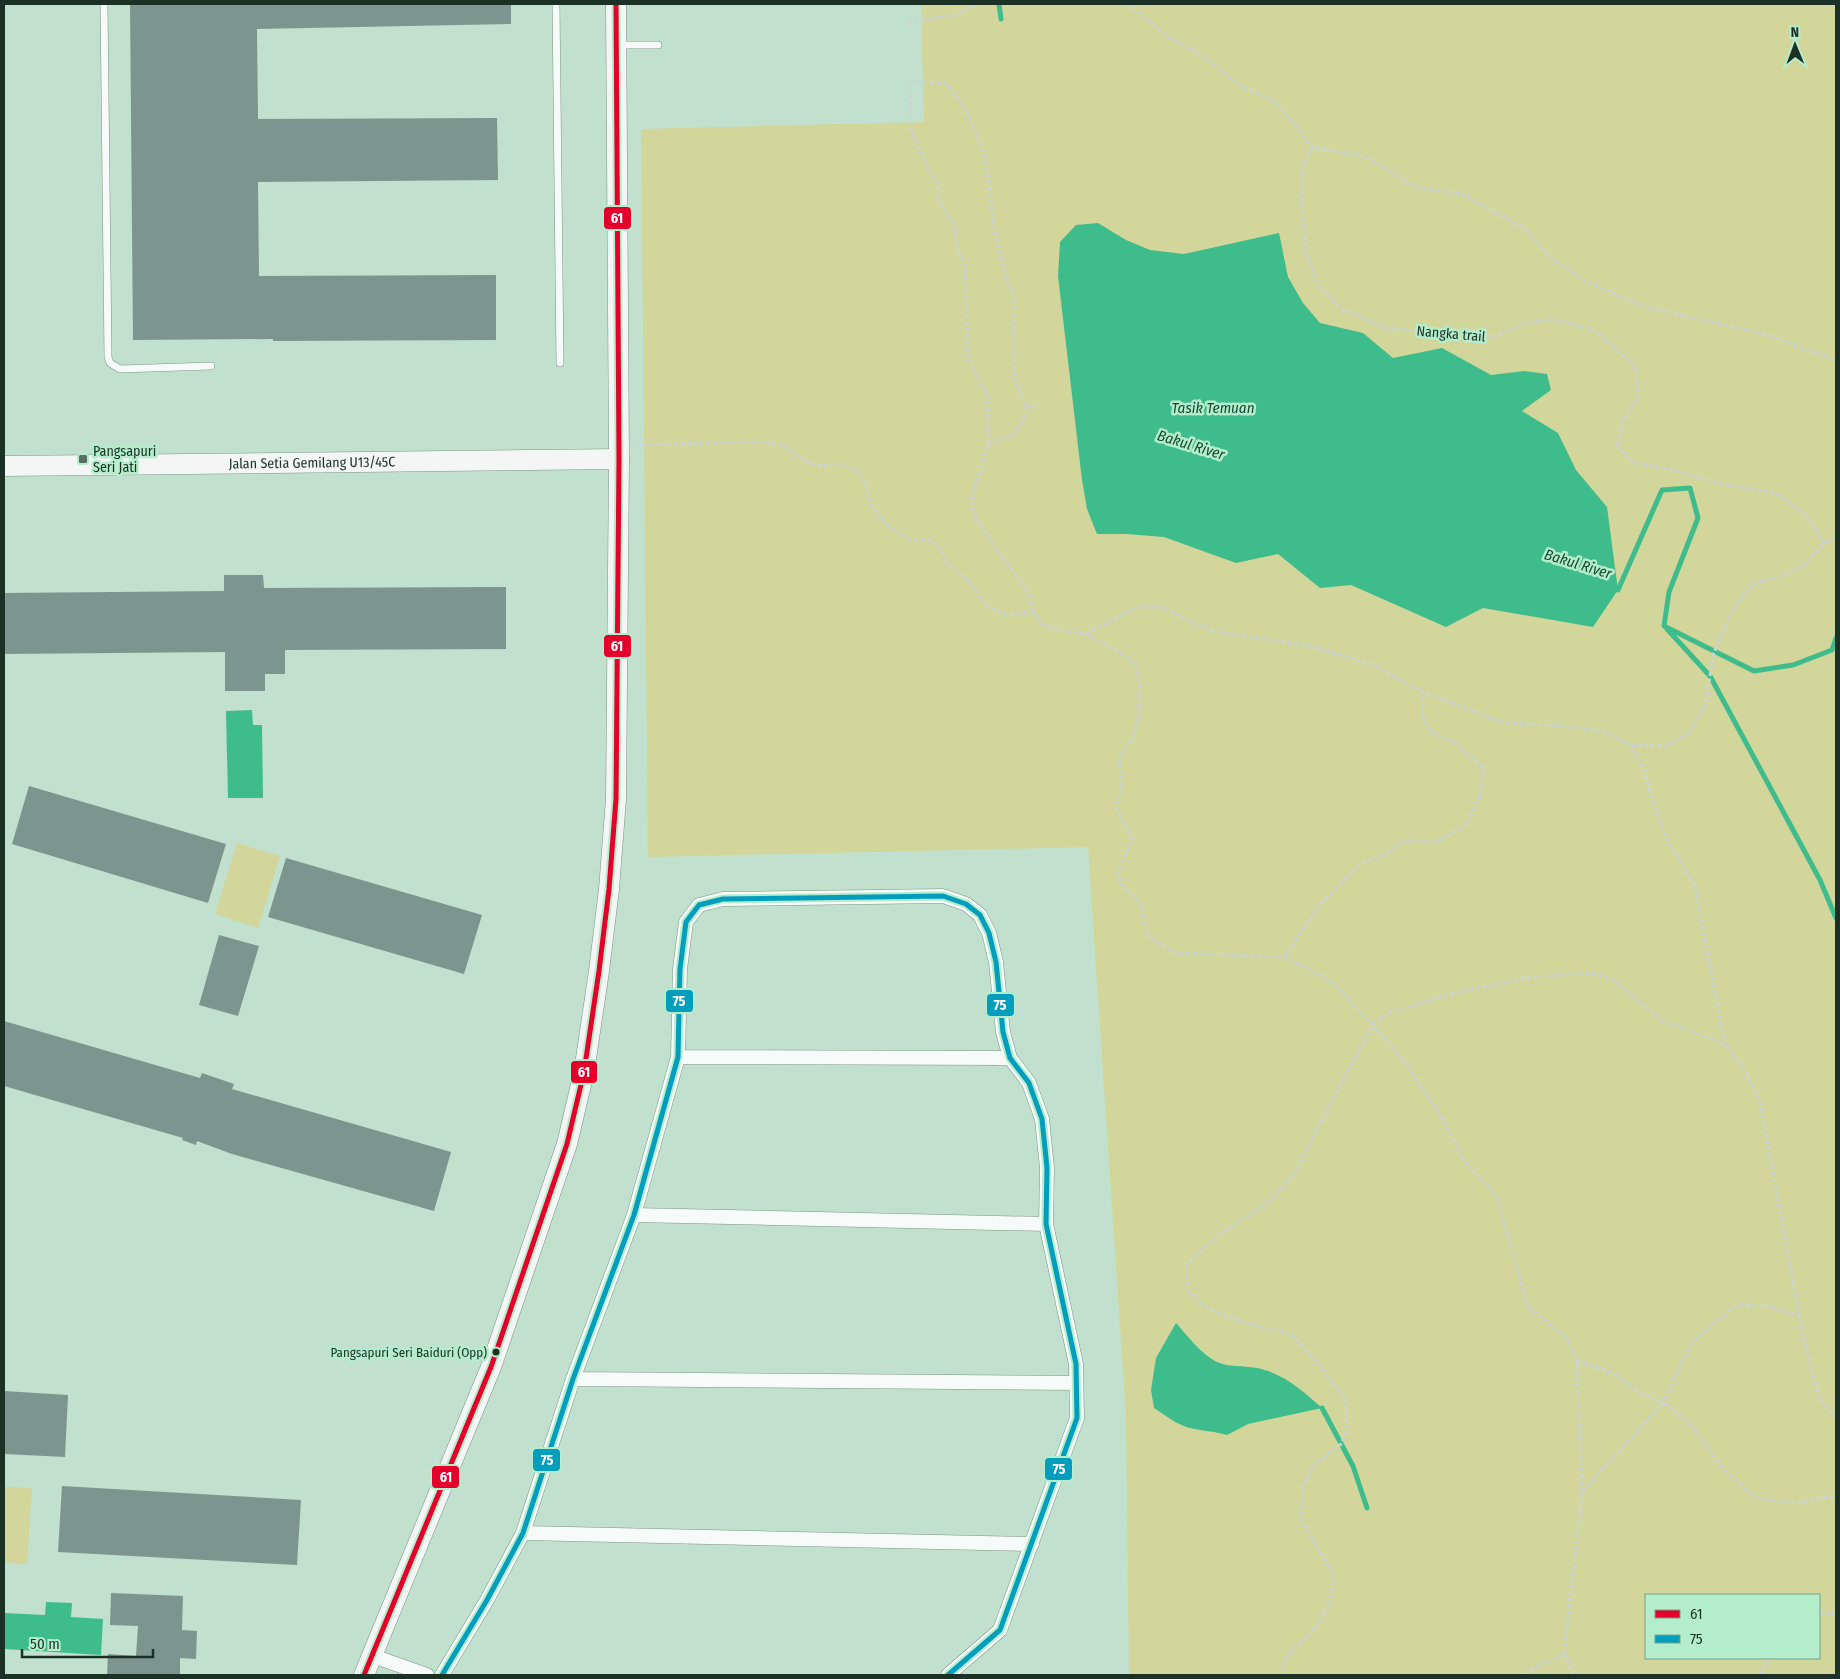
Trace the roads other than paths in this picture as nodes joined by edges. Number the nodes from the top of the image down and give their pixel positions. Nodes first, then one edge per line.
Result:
1 (104, 4) edge
2 (556, 4) edge
3 (616, 4) edge
4 (658, 45) dead end
5 (616, 46) junction
6 (560, 364) dead end
7 (211, 366) dead end
8 (619, 452) junction
9 (4, 466) edge
10 (678, 1057) junction
11 (1010, 1058) junction
12 (634, 1215) junction
13 (1046, 1224) junction
14 (573, 1379) junction
15 (1076, 1383) junction
16 (523, 1533) junction
17 (1032, 1544) junction
18 (373, 1656) junction
19 (364, 1675) edge
20 (428, 1675) edge
21 (442, 1675) edge
22 (948, 1675) edge

1 - 7 lane
2 - 6 lane
3 - 5 street
4 - 5 lane
5 - 8 street
8 - 9 street, Jalan Setia Gemilang U13/45C
8 - 18 street
10 - 11 street
10 - 11 street
10 - 12 street
11 - 13 street
12 - 13 street
12 - 14 street
13 - 15 street
14 - 15 street
14 - 16 street
15 - 17 street
16 - 17 street
16 - 21 street
17 - 22 street
18 - 19 street
18 - 20 street

